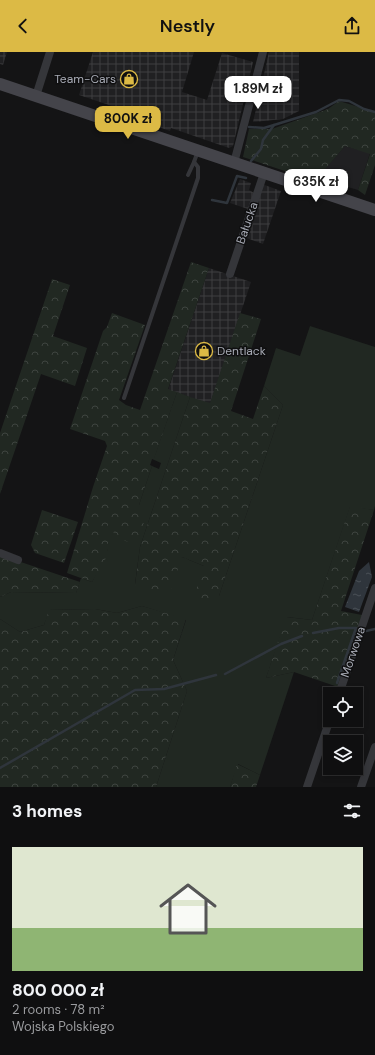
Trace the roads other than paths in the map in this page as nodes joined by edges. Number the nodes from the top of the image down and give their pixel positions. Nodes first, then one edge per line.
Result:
1 (50, 52) edge
2 (262, 52) edge
3 (0, 84) edge
4 (36, 96) junction
5 (196, 156) junction
6 (234, 163) junction
7 (264, 173) junction
8 (188, 175) dead end
9 (344, 182) dead end
10 (339, 198) junction
11 (375, 210) edge
12 (230, 274) dead end
13 (124, 398) dead end
14 (0, 553) edge
15 (18, 560) dead end
16 (375, 588) edge
17 (341, 687) edge
18 (327, 727) edge
19 (375, 747) edge
20 (307, 787) edge
21 (362, 787) edge

1 - 4 street
2 - 6 street
3 - 4 main road
4 - 5 main road
5 - 6 main road
5 - 8 lane
5 - 13 lane
6 - 7 main road
7 - 10 main road
7 - 12 street, Bałucka
9 - 10 lane
10 - 11 main road
14 - 15 street
16 - 17 street, Morwowa
18 - 20 street
19 - 21 street

